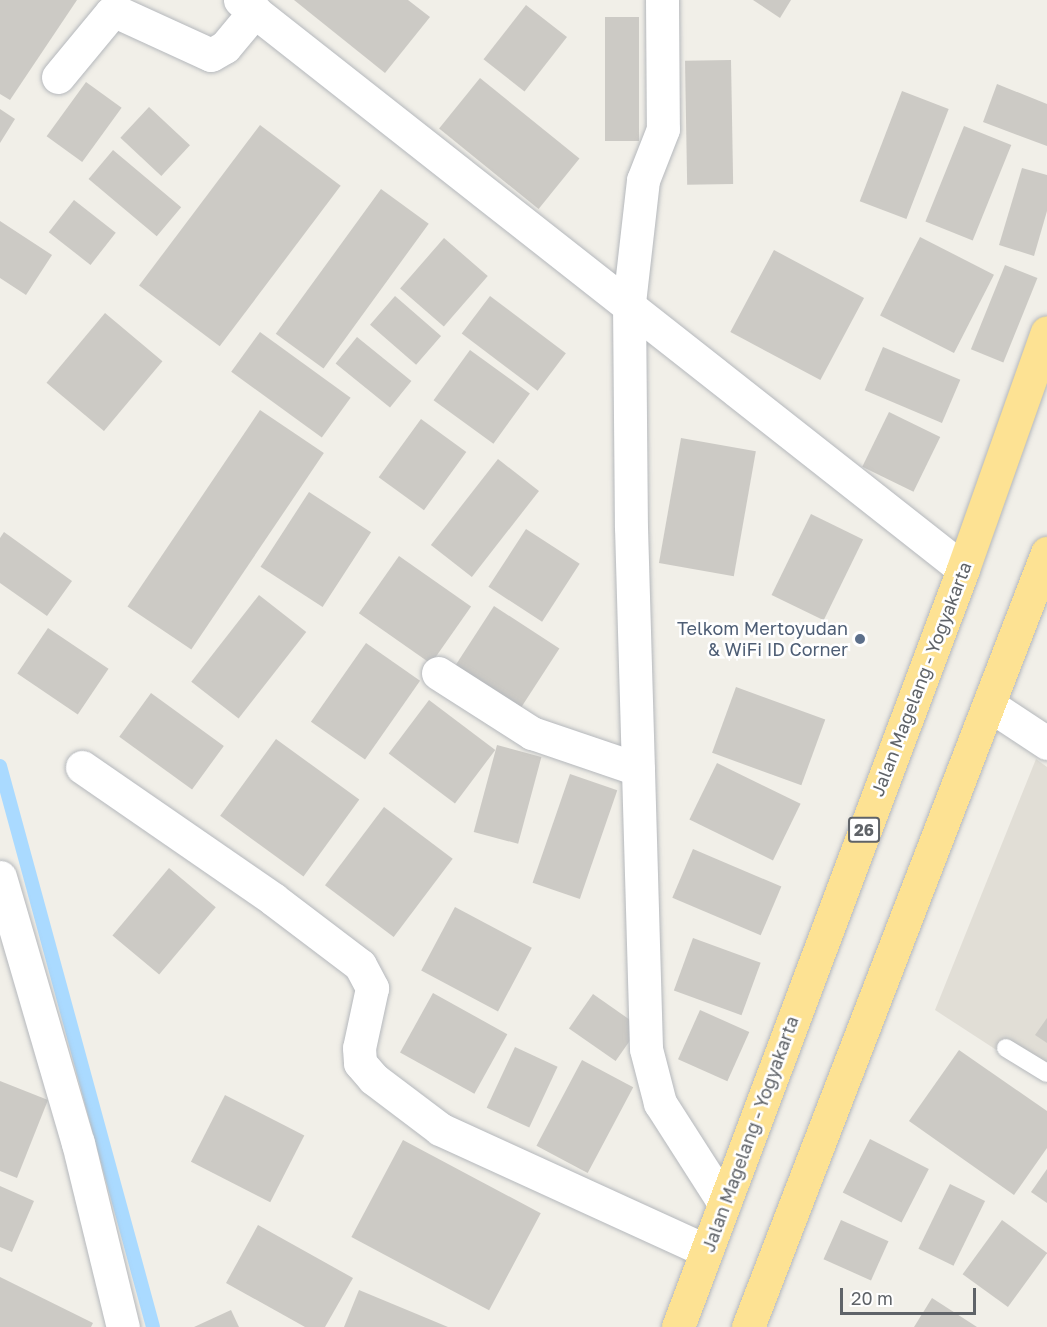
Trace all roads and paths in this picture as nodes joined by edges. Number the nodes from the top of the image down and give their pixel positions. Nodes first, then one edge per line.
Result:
1 (662, 0) edge
2 (247, 5) edge
3 (58, 77) dead end
4 (629, 303) junction
5 (1047, 332) edge
6 (1047, 553) edge
7 (963, 568) junction
8 (438, 673) dead end
9 (991, 706) junction
10 (1047, 742) edge
11 (82, 767) dead end
12 (638, 769) junction
13 (0, 877) edge
14 (1006, 1048) dead end
15 (1047, 1073) edge
16 (724, 1203) junction
17 (706, 1251) junction
18 (123, 1327) edge
19 (678, 1327) edge
20 (748, 1327) edge

1 - 4 street
2 - 3 street
2 - 4 street
4 - 7 street
4 - 12 street
5 - 7 highway, Jalan Magelang - Yogyakarta / 26
6 - 9 highway
7 - 16 highway, Jalan Magelang - Yogyakarta / 26
8 - 12 street
9 - 10 street
9 - 20 highway
11 - 17 street
12 - 16 street
13 - 18 street
14 - 15 lane
16 - 17 highway, Jalan Magelang - Yogyakarta / 26
17 - 19 highway, Jalan Magelang - Yogyakarta / 26

